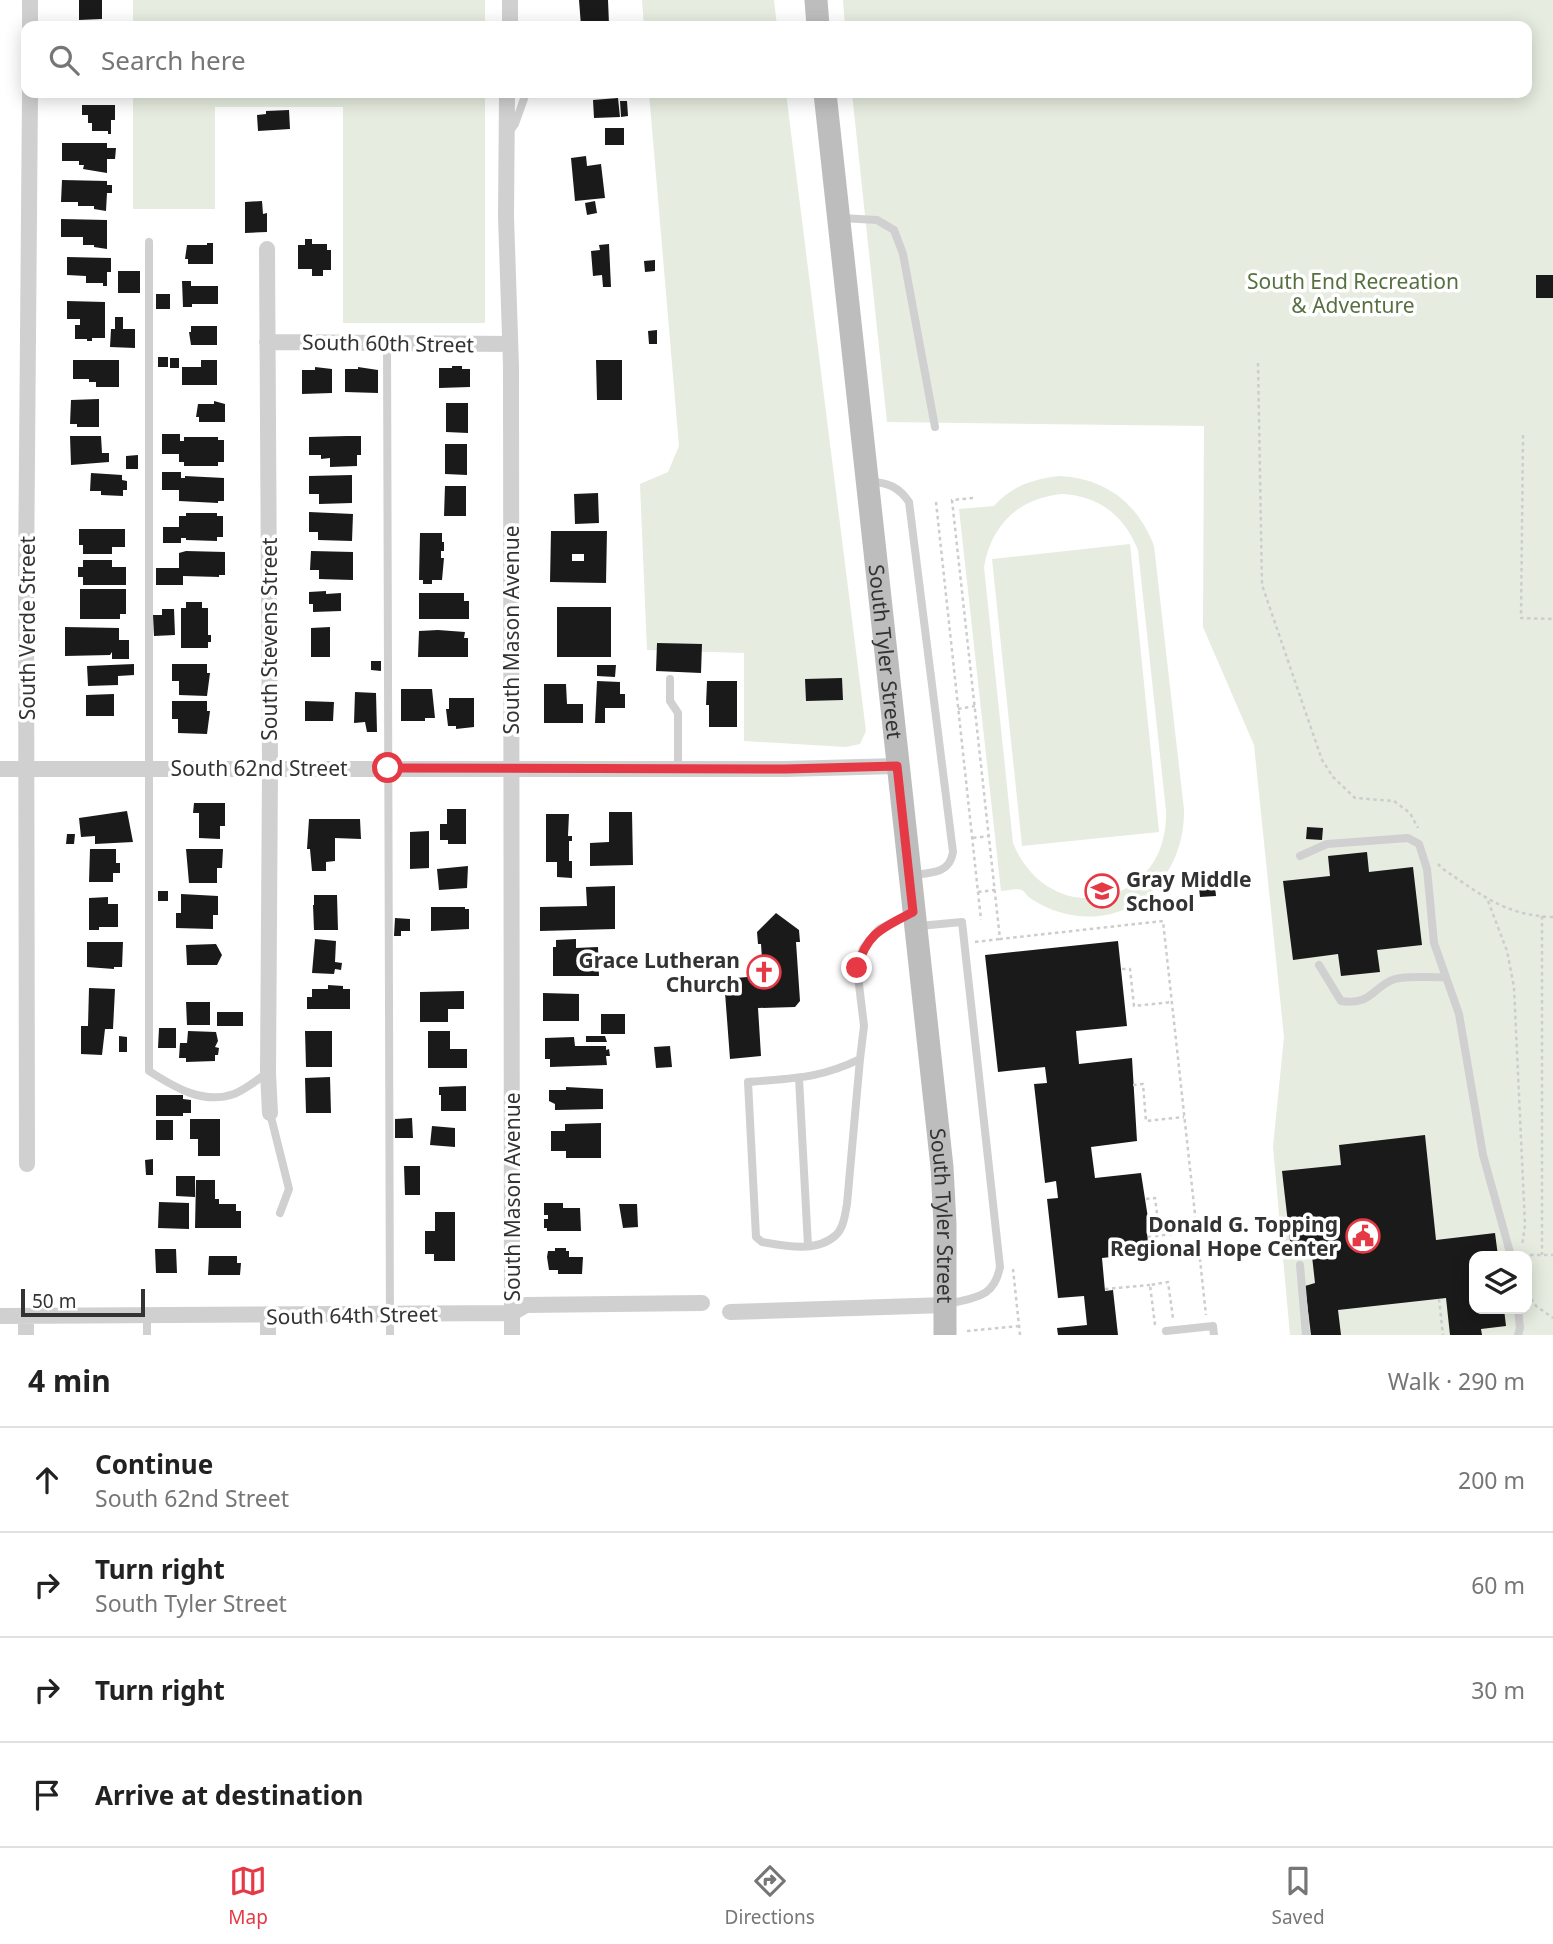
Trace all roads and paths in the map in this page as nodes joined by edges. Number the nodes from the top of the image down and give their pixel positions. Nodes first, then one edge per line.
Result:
1 (30, 0) edge
2 (510, 0) edge
3 (816, 0) edge
4 (30, 21) edge
5 (510, 21) edge
6 (818, 21) edge
7 (30, 98) edge
8 (508, 98) edge
9 (524, 98) edge
10 (826, 98) edge
11 (506, 136) junction
12 (838, 218) junction
13 (149, 242) dead end
14 (267, 248) dead end
15 (267, 342) junction
16 (387, 343) junction
17 (510, 344) junction
18 (1258, 363) dead end
19 (935, 428) dead end
20 (1523, 435) dead end
21 (866, 482) junction
22 (973, 498) dead end
23 (936, 502) dead end
24 (1553, 619) edge
25 (670, 679) dead end
26 (975, 706) junction
27 (958, 709) junction
28 (897, 766) junction
29 (149, 768) junction
30 (270, 768) junction
31 (388, 768) junction
32 (0, 769) edge
33 (27, 769) junction
34 (511, 769) junction
35 (678, 769) junction
36 (1420, 834) dead end
37 (989, 836) junction
38 (973, 838) junction
39 (1300, 856) dead end
40 (1437, 862) dead end
41 (909, 876) junction
42 (995, 890) junction
43 (978, 892) junction
44 (1487, 898) junction
45 (1542, 916) junction
46 (1553, 916) edge
47 (914, 919) junction
48 (981, 920) dead end
49 (1000, 939) junction
50 (964, 943) junction
51 (1320, 965) dead end
52 (1122, 970) dead end
53 (1445, 977) junction
54 (1172, 1002) junction
55 (860, 1059) junction
56 (268, 1073) junction
57 (799, 1077) junction
58 (1133, 1084) dead end
59 (270, 1113) joint
60 (1184, 1117) junction
61 (27, 1164) dead end
62 (1146, 1199) dead end
63 (280, 1213) dead end
64 (1197, 1231) junction
65 (1160, 1236) junction
66 (1147, 1237) dead end
67 (808, 1247) junction
68 (1510, 1251) edge
69 (1523, 1251) edge
70 (1542, 1255) junction
71 (1553, 1255) edge
72 (1532, 1256) edge
73 (1300, 1265) dead end
74 (1150, 1284) junction
75 (1105, 1289) dead end
76 (1439, 1299) dead end
77 (1532, 1300) edge
78 (702, 1303) dead end
79 (946, 1305) junction
80 (730, 1312) dead end
81 (512, 1313) junction
82 (390, 1314) junction
83 (1519, 1314) edge
84 (0, 1316) edge
85 (268, 1316) junction
86 (1163, 1316) dead end
87 (26, 1317) junction
88 (147, 1317) junction
89 (1154, 1317) junction
90 (1553, 1318) edge
91 (1019, 1326) dead end
92 (1207, 1327) junction
93 (1170, 1331) joint
94 (956, 1333) edge
95 (26, 1335) edge
96 (147, 1335) edge
97 (268, 1335) edge
98 (390, 1335) edge
99 (512, 1335) edge
100 (1156, 1335) edge
101 (1214, 1335) edge
102 (1306, 1335) edge
103 (1443, 1335) edge
104 (1518, 1335) edge

1 - 4 street
2 - 5 street
3 - 6 street
7 - 33 street, South Verde Street
8 - 11 street, South Mason Avenue
9 - 11 lane
10 - 12 street, South Tyler Street
11 - 17 street, South Mason Avenue
12 - 19 lane
12 - 21 street, South Tyler Street
13 - 29 lane
14 - 15 street, South Stevens Street
15 - 16 street, South 60th Street
15 - 30 street, South Stevens Street
16 - 17 street, South 60th Street
16 - 31 lane
17 - 34 street, South Mason Avenue
18 - 36 path
20 - 24 path
21 - 28 street, South Tyler Street
21 - 41 lane
22 - 26 path
23 - 27 path
25 - 35 lane
26 - 27 path
26 - 37 path
27 - 38 path
28 - 35 street, South 62nd Street
28 - 41 street, South Tyler Street
29 - 30 street, South 62nd Street
29 - 33 street, South 62nd Street
29 - 56 lane
30 - 31 street, South 62nd Street
30 - 56 street, South Stevens Street
31 - 34 street, South 62nd Street
31 - 82 lane
32 - 33 street, South 62nd Street
33 - 61 street, South Verde Street
34 - 35 street, South 62nd Street
34 - 81 street, South Mason Avenue
37 - 38 path
37 - 42 path
38 - 43 path
39 - 53 lane
40 - 44 path
41 - 47 street, South Tyler Street
42 - 43 path
42 - 49 path
43 - 48 path
44 - 45 path
44 - 69 path
45 - 46 path
45 - 70 path
47 - 50 lane
47 - 55 lane
47 - 79 street, South Tyler Street
49 - 50 path
49 - 54 path
50 - 79 lane
51 - 53 lane
52 - 54 path
53 - 68 lane
54 - 60 path
55 - 57 lane
55 - 67 lane
56 - 59 street, South Stevens Street
57 - 67 lane
57 - 67 lane
58 - 60 path
59 - 63 lane
60 - 64 path
62 - 65 path
64 - 65 path
64 - 92 path
65 - 66 path
70 - 71 path
70 - 72 path
73 - 102 lane
74 - 75 path
74 - 89 path
74 - 93 path
76 - 103 path
77 - 90 path
78 - 81 street, South 64th Street
79 - 80 street
79 - 94 street, South Tyler Street
81 - 82 street, South 64th Street
81 - 99 street, South Mason Avenue
82 - 85 street, South 64th Street
82 - 98 lane
83 - 104 lane
84 - 87 street, South 64th Street
85 - 88 street, South 64th Street
85 - 97 street
86 - 89 path
87 - 88 street, South 64th Street
87 - 95 street
88 - 96 lane
89 - 100 path
91 - 94 path
92 - 93 lane
92 - 101 lane

